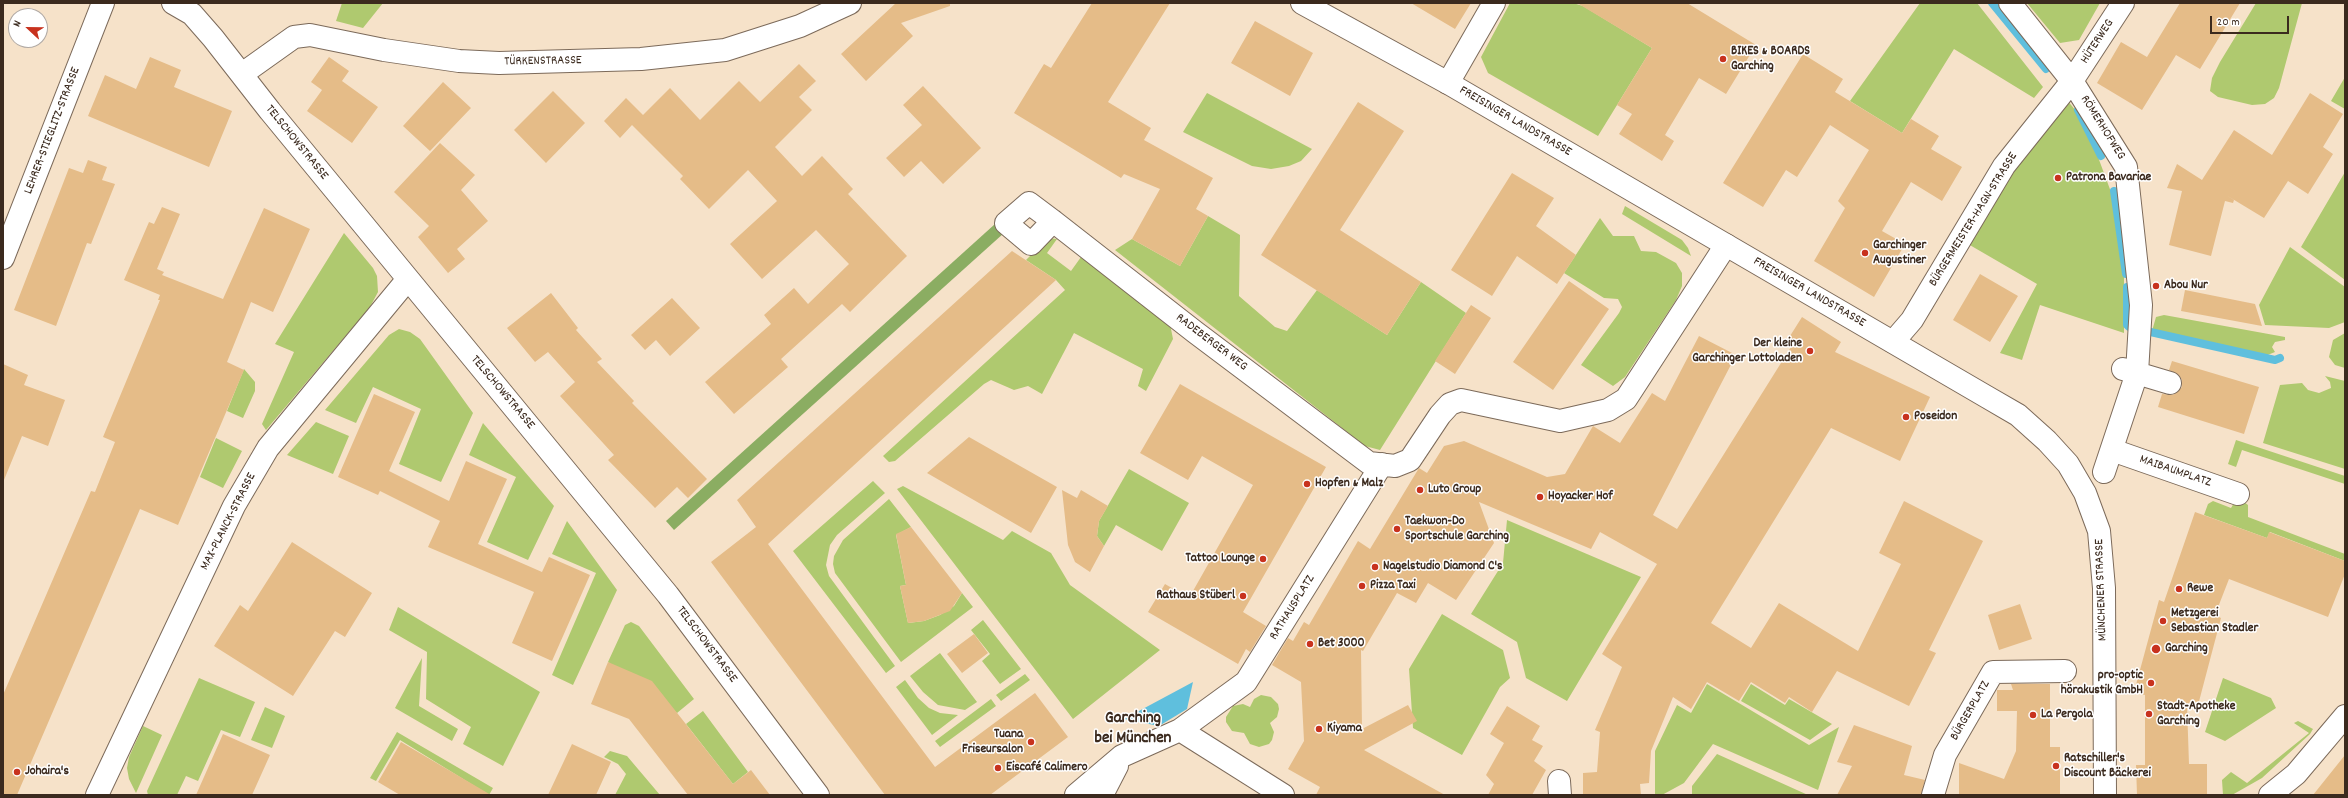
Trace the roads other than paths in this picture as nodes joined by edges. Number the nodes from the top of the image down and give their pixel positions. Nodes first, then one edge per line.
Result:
1 (103, 3) edge
2 (173, 3) edge
3 (850, 3) edge
4 (1302, 3) edge
5 (1494, 3) edge
6 (2010, 3) edge
7 (2123, 3) edge
8 (242, 74) junction
9 (2072, 81) junction
10 (1448, 83) junction
11 (1053, 221) dead end
12 (1726, 245) junction
13 (3, 258) edge
14 (408, 279) junction
15 (1893, 342) junction
16 (2130, 371) junction
17 (2170, 383) dead end
18 (2112, 450) junction
19 (1376, 464) junction
20 (2104, 472) dead end
21 (2238, 494) dead end
22 (2065, 671) dead end
23 (2345, 716) edge
24 (1180, 730) junction
25 (1122, 756) junction
26 (1272, 792) edge
27 (100, 794) edge
28 (818, 795) edge
29 (1076, 795) edge
30 (1102, 795) edge
31 (1933, 795) edge
32 (2105, 795) edge
33 (2270, 795) edge

1 - 13 street, LEHRER-STIEGLITZ-STRASSE
2 - 8 street, TELSCHOWSTRASSE
3 - 8 street, TÜRKENSTRASSE
4 - 10 street, FREISINGER LANDSTRASSE
5 - 10 street
6 - 9 street, RÖMERHOFWEG
7 - 9 street, HÜTERWEG
8 - 14 street, TELSCHOWSTRASSE
9 - 15 street, BÜRGERMEISTER-HAGN-STRASSE
9 - 16 street, RÖMERHOFWEG
10 - 12 street, FREISINGER LANDSTRASSE
11 - 19 street, RADEBERGER WEG
12 - 15 street, FREISINGER LANDSTRASSE
12 - 19 street
14 - 27 street, MAX-PLANCK-STRASSE
14 - 28 street, TELSCHOWSTRASSE
15 - 32 street, MÜNCHENER STRASSE
16 - 17 street
16 - 18 street
18 - 20 street
18 - 21 street, MAIBAUMPLATZ
19 - 24 street, RATHAUSPLATZ
22 - 31 street, BÜRGERPLATZ
23 - 33 street
24 - 25 street, RATHAUSPLATZ
24 - 26 street
25 - 29 street, RATHAUSPLATZ
25 - 30 street

